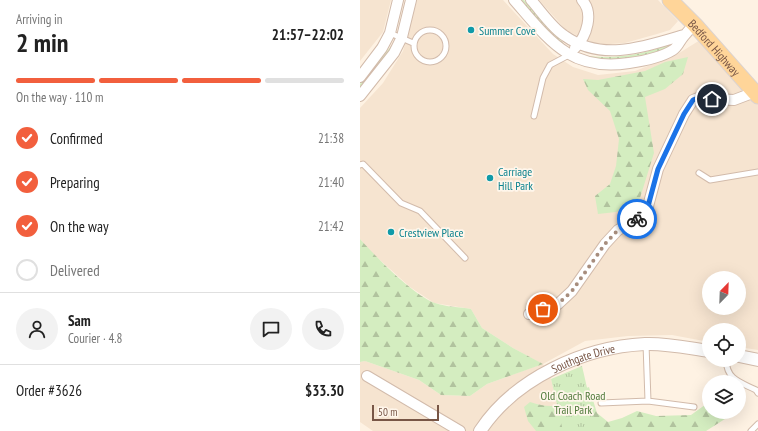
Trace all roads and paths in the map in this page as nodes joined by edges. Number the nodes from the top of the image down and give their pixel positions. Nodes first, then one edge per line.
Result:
1 (398, 0) edge
2 (411, 0) edge
3 (514, 0) edge
4 (531, 0) edge
5 (582, 0) edge
6 (670, 0) edge
7 (689, 30) junction
8 (390, 33) junction
9 (402, 37) junction
10 (413, 43) junction
11 (580, 44) junction
12 (569, 55) junction
13 (360, 77) edge
14 (756, 94) edge
15 (360, 96) edge
16 (534, 116) dead end
17 (360, 165) edge
18 (758, 172) edge
19 (699, 173) dead end
20 (465, 258) dead end
21 (529, 314) dead end
22 (646, 344) junction
23 (702, 350) edge
24 (746, 357) edge
25 (758, 360) edge
26 (726, 367) edge
27 (367, 376) dead end
28 (758, 393) edge
29 (648, 401) junction
30 (601, 402) dead end
31 (694, 407) dead end
32 (758, 424) edge
33 (460, 431) edge
34 (480, 431) edge
35 (751, 431) edge

1 - 8 street
2 - 9 street
3 - 12 street
4 - 11 street
5 - 11 street
6 - 7 main road, Bedford Highway
7 - 11 street
7 - 12 street
7 - 14 main road, Bedford Highway
8 - 9 lane
8 - 13 street
9 - 10 lane
9 - 15 street
10 - 10 lane
11 - 12 street
12 - 16 lane
14 - 21 street
17 - 20 lane
18 - 19 lane
22 - 23 street, Southgate Drive
22 - 29 lane
22 - 34 street, Southgate Drive
24 - 25 street
26 - 28 lane
27 - 33 street
29 - 30 lane
29 - 31 lane
32 - 35 lane

